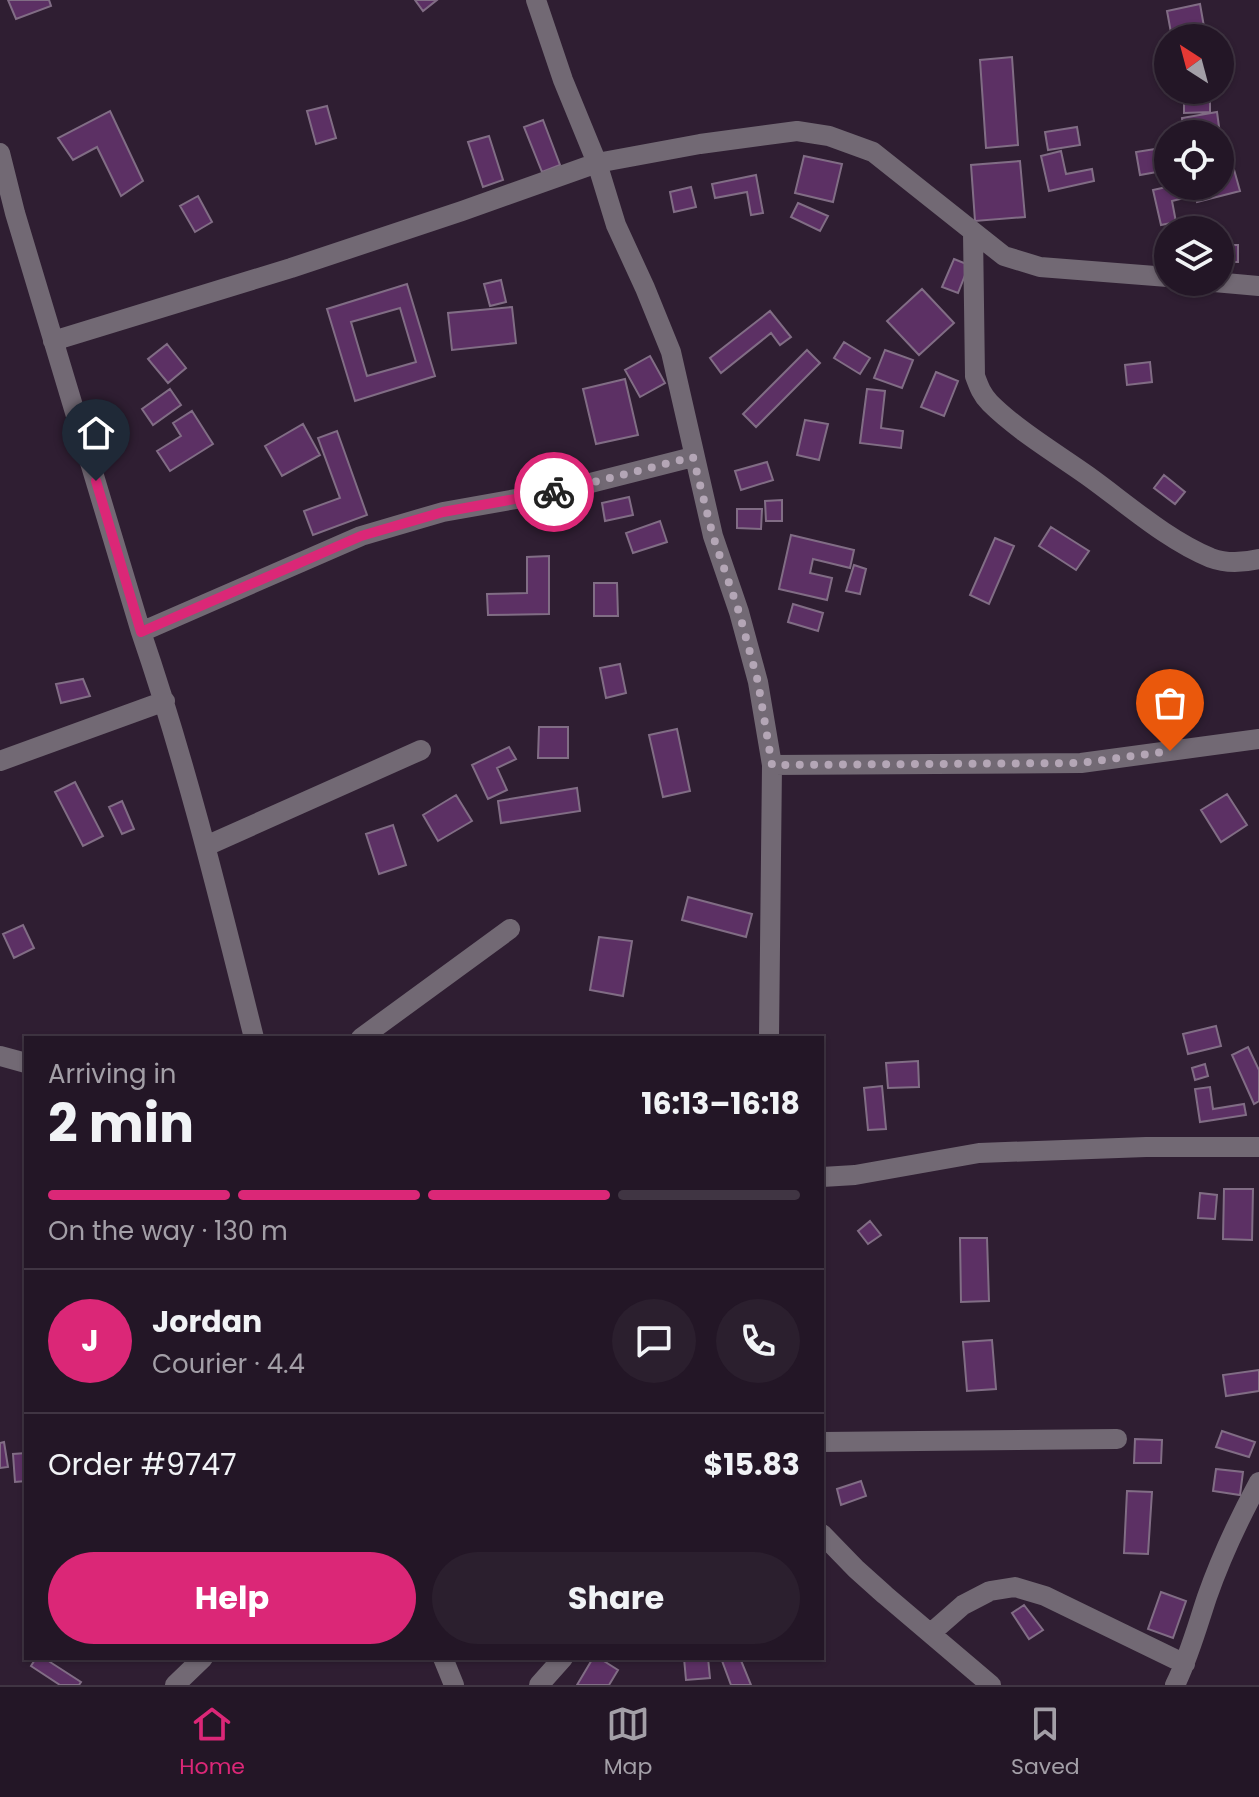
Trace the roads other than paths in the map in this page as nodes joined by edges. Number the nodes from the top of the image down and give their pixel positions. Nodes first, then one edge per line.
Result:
1 (536, 0) edge
2 (0, 153) edge
3 (597, 163) junction
4 (973, 233) junction
5 (1154, 276) edge
6 (1234, 284) edge
7 (1259, 286) edge
8 (53, 341) junction
9 (693, 457) junction
10 (1259, 559) edge
11 (141, 632) junction
12 (165, 701) junction
13 (1259, 739) edge
14 (421, 750) dead end
15 (0, 761) edge
16 (772, 765) junction
17 (206, 846) junction
18 (510, 929) dead end
19 (254, 1036) edge
20 (364, 1036) edge
21 (769, 1036) edge
22 (0, 1056) edge
23 (24, 1062) edge
24 (1259, 1147) edge
25 (824, 1177) edge
26 (1117, 1439) dead end
27 (824, 1442) edge
28 (1259, 1482) edge
29 (824, 1536) edge
30 (931, 1633) junction
31 (201, 1660) edge
32 (444, 1660) edge
33 (561, 1660) edge
34 (1185, 1664) junction
35 (175, 1685) edge
36 (454, 1685) edge
37 (539, 1685) edge
38 (991, 1685) edge
39 (1175, 1685) edge

1 - 3 street
2 - 8 street
3 - 4 street
3 - 8 street
3 - 9 street
4 - 5 street
4 - 10 street
6 - 7 street
8 - 11 street
9 - 11 street
9 - 16 street
11 - 12 street
12 - 15 street
12 - 17 street
13 - 16 street
14 - 17 street
16 - 21 street
17 - 19 street
18 - 20 street
22 - 23 street
24 - 25 street
26 - 27 street
28 - 34 street
29 - 30 street
30 - 34 street
30 - 38 street
31 - 35 street
32 - 36 street
33 - 37 street
34 - 39 street

